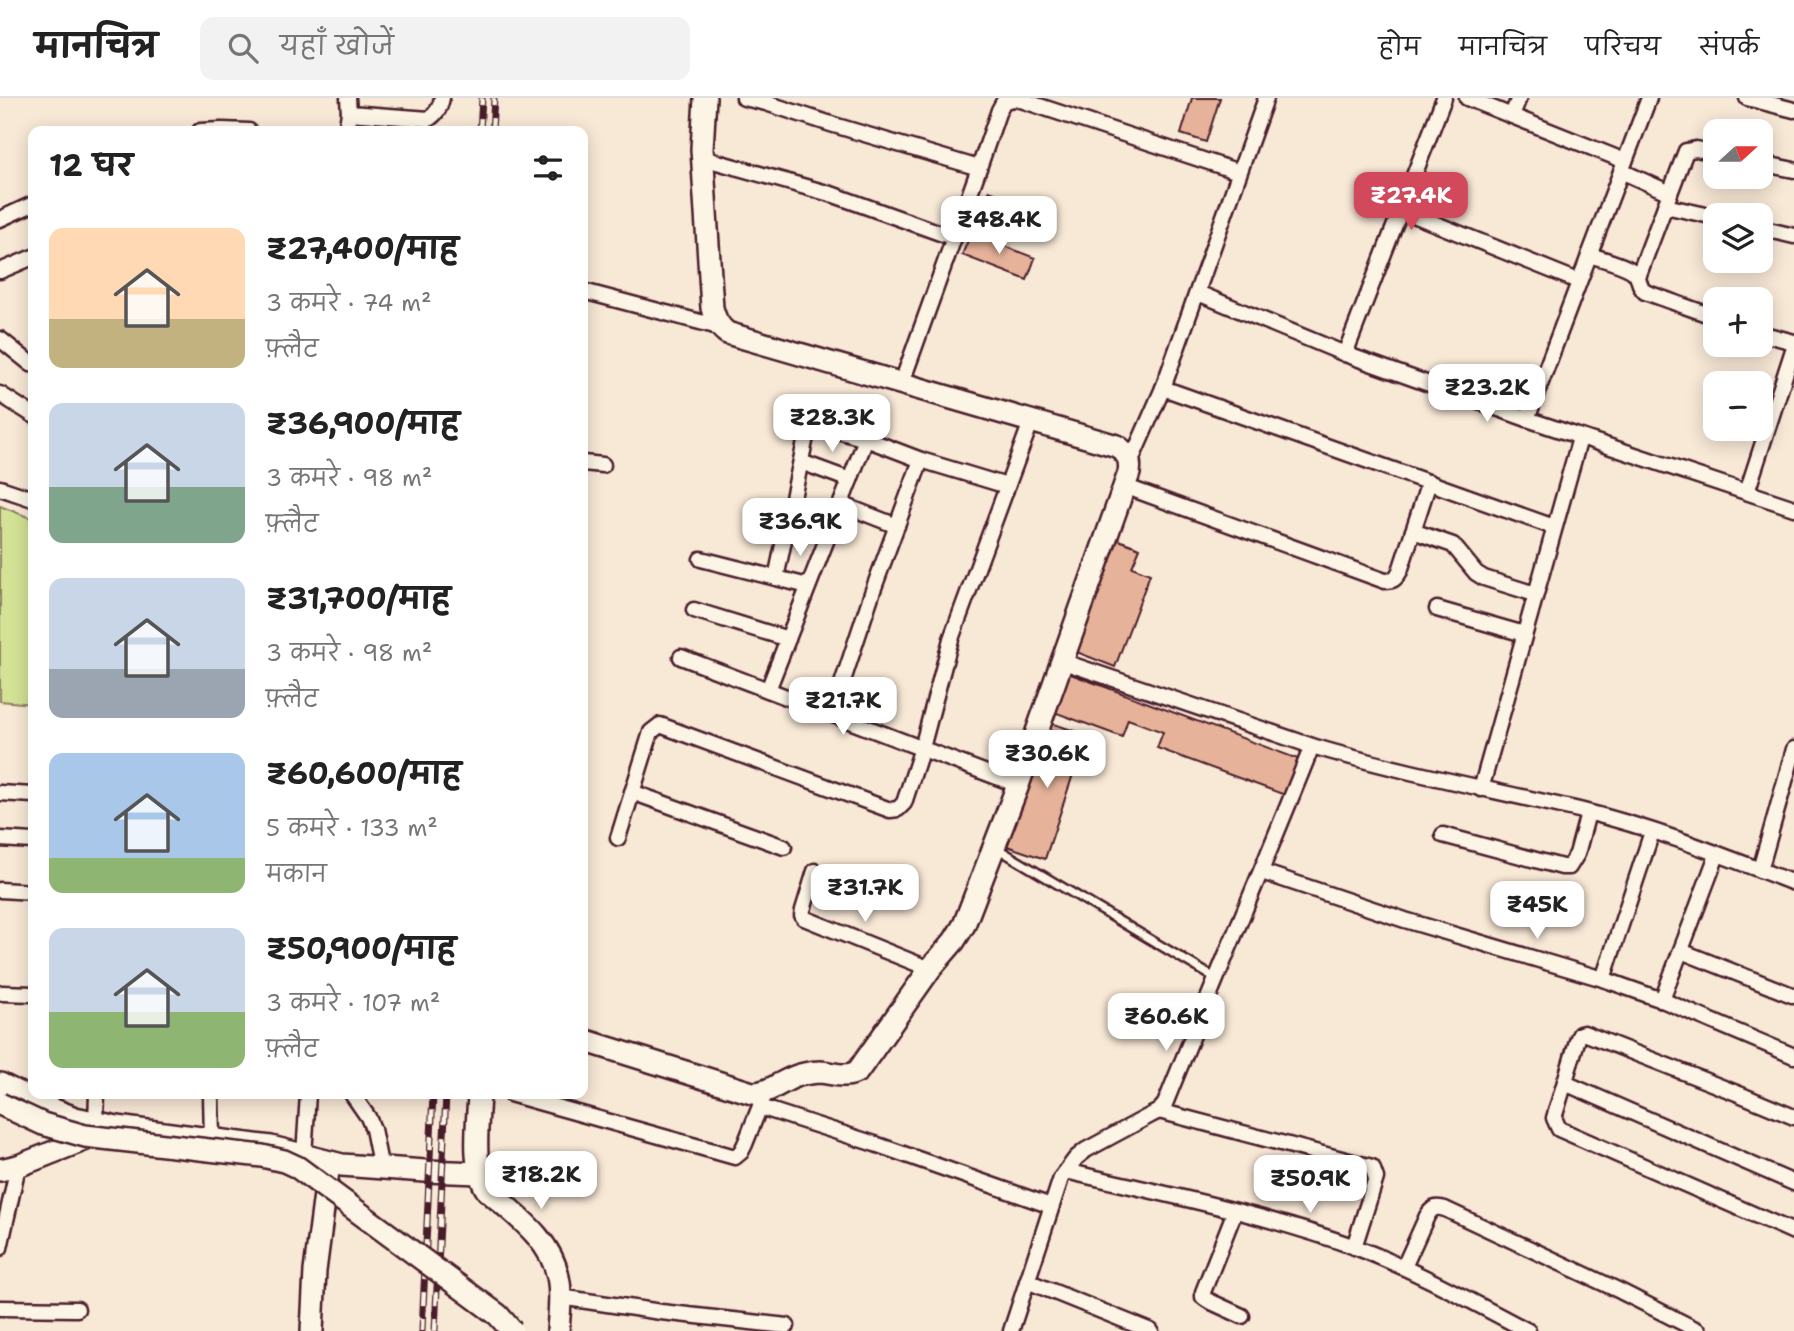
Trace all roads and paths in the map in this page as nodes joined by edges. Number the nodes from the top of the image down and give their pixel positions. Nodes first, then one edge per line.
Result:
1 (442, 98) edge
2 (705, 98) edge
3 (744, 98) edge
4 (1266, 98) edge
5 (1444, 98) edge
6 (1467, 98) edge
7 (1519, 98) edge
8 (1649, 98) edge
9 (1747, 98) edge
10 (1038, 102) edge
11 (348, 105) edge
12 (1794, 110) edge
13 (1513, 115) junction
14 (346, 126) edge
15 (1703, 150) edge
16 (703, 158) junction
17 (1623, 166) junction
18 (1773, 166) edge
19 (979, 168) junction
20 (1794, 170) edge
21 (1239, 172) junction
22 (1668, 199) junction
23 (28, 206) edge
24 (1401, 210) junction
25 (1703, 212) edge
26 (0, 219) edge
27 (1773, 231) edge
28 (1794, 236) edge
29 (954, 238) junction
30 (1589, 255) junction
31 (28, 259) edge
32 (0, 271) edge
33 (1638, 277) junction
34 (1578, 281) junction
35 (588, 292) edge
36 (1198, 293) junction
37 (1703, 313) edge
38 (719, 327) junction
39 (1773, 337) edge
40 (0, 339) edge
41 (1794, 344) edge
42 (1345, 354) junction
43 (28, 362) edge
44 (901, 385) junction
45 (1163, 388) junction
46 (0, 394) edge
47 (28, 412) edge
48 (1527, 419) junction
49 (1031, 422) junction
50 (1580, 438) junction
51 (866, 439) junction
52 (921, 460) junction
53 (801, 462) junction
54 (1130, 463) junction
55 (588, 464) edge
56 (603, 465) dead end
57 (850, 480) junction
58 (1429, 482) junction
59 (1007, 486) junction
60 (1125, 486) junction
61 (0, 488) edge
62 (1747, 492) junction
63 (28, 497) edge
64 (841, 504) junction
65 (1794, 508) edge
66 (897, 526) junction
67 (1554, 527) junction
68 (1413, 531) junction
69 (701, 559) dead end
70 (776, 578) junction
71 (808, 586) junction
72 (1535, 594) junction
73 (1437, 609) dead end
74 (694, 610) dead end
75 (1524, 634) junction
76 (788, 639) junction
77 (681, 657) dead end
78 (1061, 661) junction
79 (768, 690) junction
80 (832, 714) junction
81 (1312, 746) junction
82 (922, 748) junction
83 (1794, 749) edge
84 (1018, 785) junction
85 (1481, 789) junction
86 (632, 792) junction
87 (0, 793) edge
88 (28, 795) edge
89 (1588, 813) junction
90 (1652, 832) junction
91 (1443, 835) dead end
92 (618, 838) dead end
93 (0, 839) edge
94 (28, 841) edge
95 (783, 847) dead end
96 (995, 847) junction
97 (1717, 855) junction
98 (1760, 870) junction
99 (815, 871) dead end
100 (1262, 873) junction
101 (1794, 883) edge
102 (0, 890) edge
103 (28, 892) edge
104 (1681, 951) junction
105 (930, 969) junction
106 (1215, 978) junction
107 (1603, 979) junction
108 (2, 993) edge
109 (28, 994) edge
110 (1792, 995) edge
111 (1662, 1000) junction
112 (588, 1042) edge
113 (1794, 1056) edge
114 (1564, 1083) junction
115 (0, 1084) edge
116 (28, 1098) edge
117 (31, 1099) edge
118 (97, 1099) edge
119 (211, 1099) edge
120 (308, 1099) edge
121 (355, 1099) edge
122 (479, 1099) edge
123 (528, 1099) edge
124 (763, 1099) junction
125 (0, 1104) edge
126 (1159, 1111) junction
127 (1794, 1117) edge
128 (96, 1122) junction
129 (117, 1127) junction
130 (212, 1139) junction
131 (304, 1155) junction
132 (329, 1162) junction
133 (9, 1168) edge
134 (381, 1169) junction
135 (1066, 1171) junction
136 (480, 1173) junction
137 (1794, 1183) edge
138 (1051, 1206) junction
139 (1236, 1211) junction
140 (1794, 1232) edge
141 (1353, 1247) junction
142 (0, 1248) edge
143 (1404, 1267) junction
144 (1027, 1282) junction
145 (560, 1297) junction
146 (0, 1308) edge
147 (77, 1309) dead end
148 (1242, 1316) dead end
149 (787, 1326) dead end
150 (312, 1331) edge
151 (512, 1331) edge
152 (558, 1331) edge
153 (1011, 1331) edge
154 (1151, 1331) edge
155 (1528, 1331) edge
156 (1699, 1331) edge

1 - 11 street
2 - 16 street
3 - 19 street
4 - 21 street
5 - 24 street
6 - 13 street
7 - 13 street
8 - 17 street
9 - 12 street
10 - 19 street
10 - 21 street
11 - 14 street
13 - 17 street
15 - 22 street
16 - 29 street
16 - 38 street
17 - 22 street
17 - 30 street
18 - 20 street
19 - 29 street
21 - 36 street
22 - 25 street
22 - 33 street
23 - 26 street
24 - 34 street
24 - 42 street
27 - 28 street
29 - 44 street
30 - 33 street
30 - 34 street
31 - 32 street
33 - 37 street
34 - 48 street
35 - 38 street
36 - 42 street
36 - 45 street
38 - 44 street
39 - 41 street
40 - 43 street
41 - 62 street
42 - 48 street
44 - 49 street
45 - 54 street
45 - 58 street
46 - 47 street
48 - 50 street
49 - 54 street
49 - 59 street
50 - 62 street
50 - 67 street
51 - 52 street
51 - 53 street
51 - 57 street
52 - 59 street
52 - 66 street
53 - 57 street
53 - 70 street
54 - 60 street
55 - 56 street
57 - 64 street
58 - 67 street
58 - 68 street
59 - 82 street
60 - 68 street
60 - 78 street
61 - 63 street
62 - 65 street
64 - 66 street
64 - 71 street
66 - 80 street
67 - 72 street
68 - 72 street
69 - 70 street
70 - 71 street
71 - 76 street
72 - 75 street
73 - 75 street
74 - 76 street
75 - 85 street
76 - 79 street
77 - 79 street
78 - 81 street
78 - 84 street
79 - 80 street
80 - 82 street
81 - 85 street
81 - 100 street
82 - 84 street
82 - 86 street
83 - 98 street
84 - 96 street
85 - 89 street
86 - 92 street
86 - 95 street
87 - 88 street
89 - 90 street
89 - 91 street
90 - 97 street
90 - 107 street
93 - 94 street
96 - 105 street
96 - 106 lane
97 - 98 street
97 - 104 street
98 - 101 street
99 - 105 street
100 - 106 street
100 - 107 street
102 - 103 street
104 - 110 street
104 - 111 street
105 - 124 street
106 - 126 street
107 - 111 street
108 - 109 street
111 - 113 street
112 - 124 street
114 - 127 street
114 - 137 street
114 - 140 street
115 - 116 street
117 - 128 street
118 - 128 street
119 - 130 street
120 - 131 street
121 - 134 street
122 - 136 street
123 - 124 street
124 - 138 street
125 - 151 street, bridge
126 - 135 street
126 - 141 street
128 - 129 street
129 - 130 street
129 - 133 street
130 - 131 street
131 - 132 street
132 - 134 street
132 - 150 street
133 - 142 street
134 - 136 street
135 - 138 street
135 - 139 street
136 - 145 street
138 - 144 street
139 - 141 street
139 - 148 street
141 - 143 street
143 - 155 street
143 - 156 street
144 - 153 street
144 - 154 street
145 - 149 street
145 - 152 street
146 - 147 street

